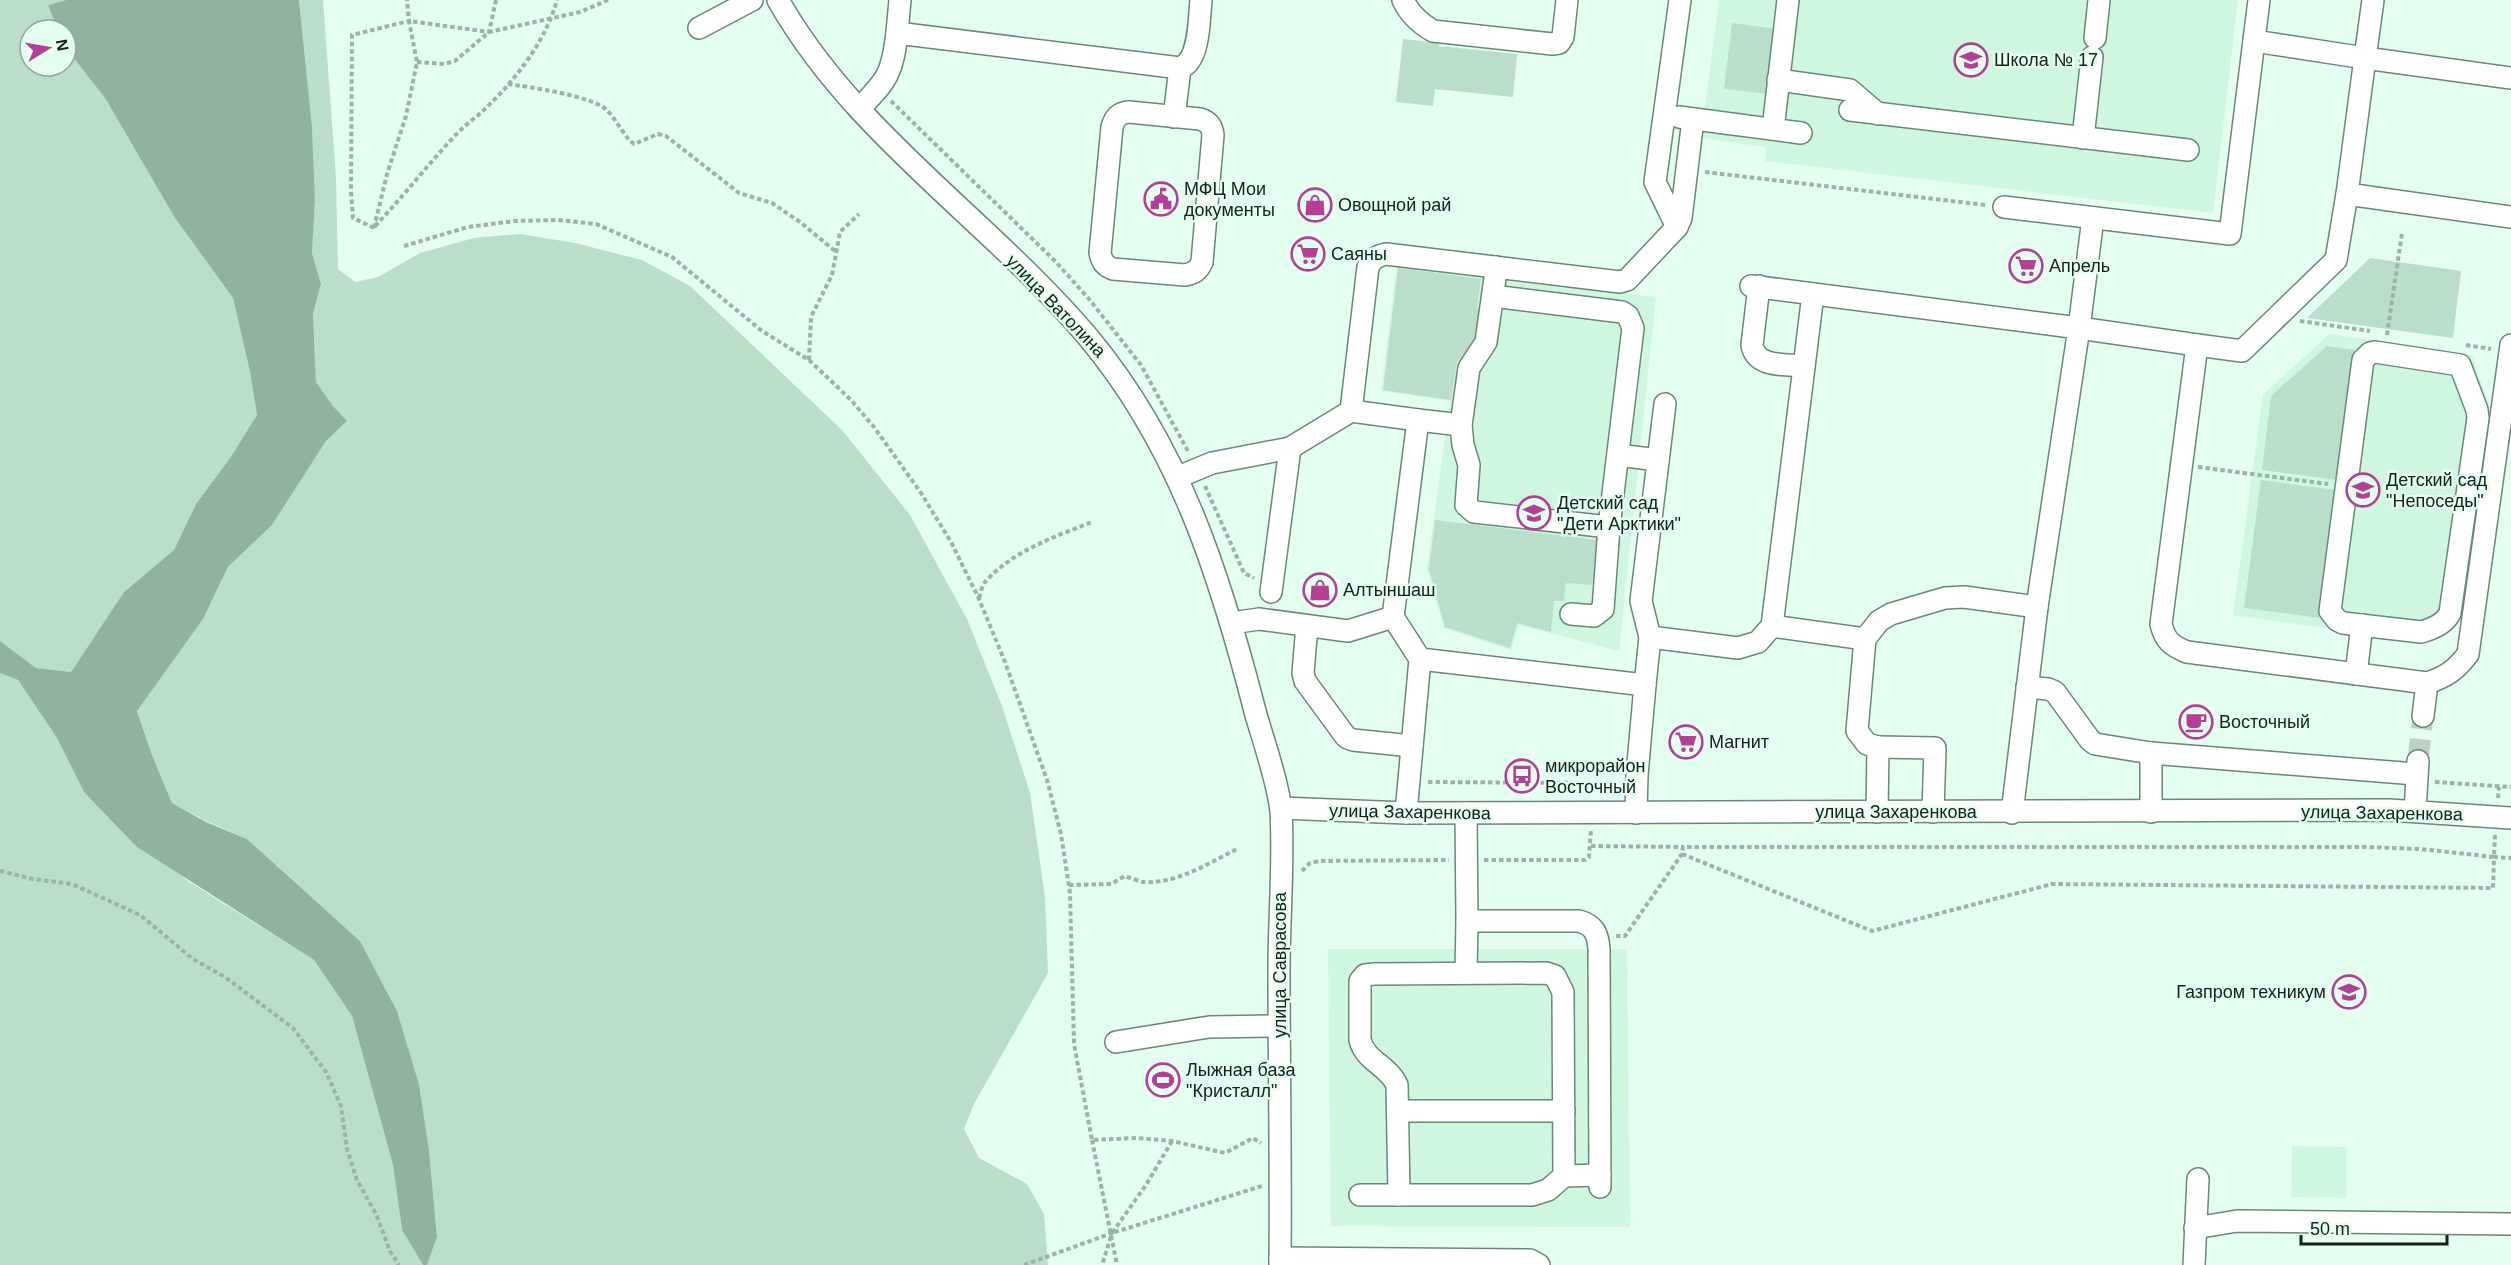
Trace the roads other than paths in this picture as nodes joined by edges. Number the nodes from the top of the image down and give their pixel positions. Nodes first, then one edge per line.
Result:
1 (752, 0) edge
2 (778, 0) edge
3 (900, 0) edge
4 (1201, 0) edge
5 (1403, 0) edge
6 (1567, 0) edge
7 (1680, 0) edge
8 (1788, 0) edge
9 (2099, 0) edge
10 (2259, 0) edge
11 (2373, 0) edge
12 (699, 28) dead end
13 (897, 33) junction
14 (2254, 41) junction
15 (2365, 58) junction
16 (1180, 68) junction
17 (2511, 78) edge
18 (1778, 80) junction
19 (859, 109) junction
20 (1850, 110) dead end
21 (1878, 114) junction
22 (1664, 116) junction
23 (1174, 117) junction
24 (1693, 119) junction
25 (1773, 129) junction
26 (1801, 133) dead end
27 (2083, 138) junction
28 (2188, 150) dead end
29 (2347, 194) junction
30 (2004, 207) road end
31 (2511, 217) edge
32 (2093, 218) junction
33 (1677, 226) junction
34 (1496, 267) junction
35 (1813, 294) junction
36 (1493, 296) junction
37 (2079, 328) junction
38 (2197, 345) junction
39 (2511, 345) edge
40 (1804, 366) junction
41 (1665, 404) dead end
42 (1351, 411) junction
43 (1418, 420) junction
44 (1461, 425) junction
45 (1290, 448) junction
46 (1618, 455) junction
47 (1658, 460) junction
48 (1178, 477) junction
49 (2466, 505) junction
50 (2488, 508) junction
51 (1609, 528) junction
52 (1271, 592) dead end
53 (2037, 607) junction
54 (1571, 614) dead end
55 (1393, 617) junction
56 (1232, 623) junction
57 (2362, 625) junction
58 (1307, 626) junction
59 (1772, 626) junction
60 (1650, 637) junction
61 (1864, 639) junction
62 (1420, 659) junction
63 (2355, 674) junction
64 (2427, 683) junction
65 (1645, 685) junction
66 (2027, 687) junction
67 (2423, 716) tunnel mouth
68 (1412, 746) junction
69 (1878, 747) junction
70 (2151, 753) junction
71 (1281, 808) junction
72 (2415, 811) junction
73 (1877, 812) junction
74 (1933, 812) junction
75 (2151, 812) junction
76 (1406, 813) junction
77 (1466, 813) junction
78 (1636, 813) junction
79 (2012, 813) junction
80 (2511, 818) edge
81 (1467, 921) junction
82 (1466, 973) junction
83 (1279, 1026) junction
84 (1116, 1042) dead end
85 (1398, 1111) junction
86 (1564, 1111) junction
87 (1564, 1176) junction
88 (2198, 1179) dead end
89 (1399, 1195) junction
90 (1360, 1196) dead end
91 (2511, 1224) edge
92 (2195, 1228) junction
93 (1280, 1262) edge
94 (1539, 1265) edge
95 (2194, 1265) edge

1 - 12 street
2 - 19 street, улица Ватолина
3 - 13 street
4 - 16 street
5 - 6 street
7 - 22 street
8 - 18 street
9 - 27 street
10 - 14 street
11 - 15 street
13 - 16 street
13 - 19 street
14 - 15 street
14 - 32 street
15 - 17 street
15 - 29 street
16 - 23 street
18 - 21 street
18 - 25 street
19 - 48 street, улица Ватолина
20 - 21 street
21 - 27 street
22 - 24 street
22 - 33 street
23 - 23 street
24 - 25 street
24 - 33 street
25 - 26 street
27 - 28 street
29 - 31 street
29 - 38 street
30 - 32 street
32 - 37 street
33 - 34 street
34 - 36 street
34 - 42 street
35 - 37 street
35 - 40 street
35 - 40 street
36 - 44 street
36 - 46 street
37 - 38 street
37 - 53 street
38 - 63 street
39 - 50 street
40 - 59 street
41 - 47 street
42 - 43 street
42 - 45 street
43 - 44 street
43 - 55 street
44 - 51 street
45 - 48 street
45 - 52 street
46 - 47 street
46 - 51 street
47 - 60 street
48 - 56 street, улица Ватолина
49 - 50 street
49 - 57 street
49 - 57 street
50 - 64 street
51 - 54 street
53 - 61 street
53 - 66 street
55 - 58 street
55 - 62 street
56 - 58 street
56 - 71 street, улица Ватолина
57 - 63 street
58 - 68 street
59 - 60 street
59 - 61 street
60 - 65 street
61 - 69 street
62 - 65 street
62 - 68 street
63 - 64 street
64 - 67 street
65 - 78 street
66 - 70 street
66 - 79 street
68 - 76 street
69 - 73 street
69 - 74 street
70 - 72 street
70 - 75 street
71 - 76 street, улица Захаренкова
71 - 83 street, улица Саврасова
72 - 75 street, улица Захаренкова
72 - 80 street, улица Захаренкова
73 - 74 street, улица Захаренкова
73 - 78 street, улица Захаренкова
74 - 79 street, улица Захаренкова
75 - 79 street, улица Захаренкова
76 - 77 street, улица Захаренкова
77 - 78 street, улица Захаренкова
77 - 81 street
81 - 82 street
81 - 87 street
82 - 85 street
82 - 86 street
83 - 84 street
83 - 93 street, улица Саврасова
85 - 86 street
85 - 89 street
86 - 87 street
87 - 89 street
88 - 92 street
89 - 90 street
91 - 92 street
92 - 95 street
93 - 94 street

